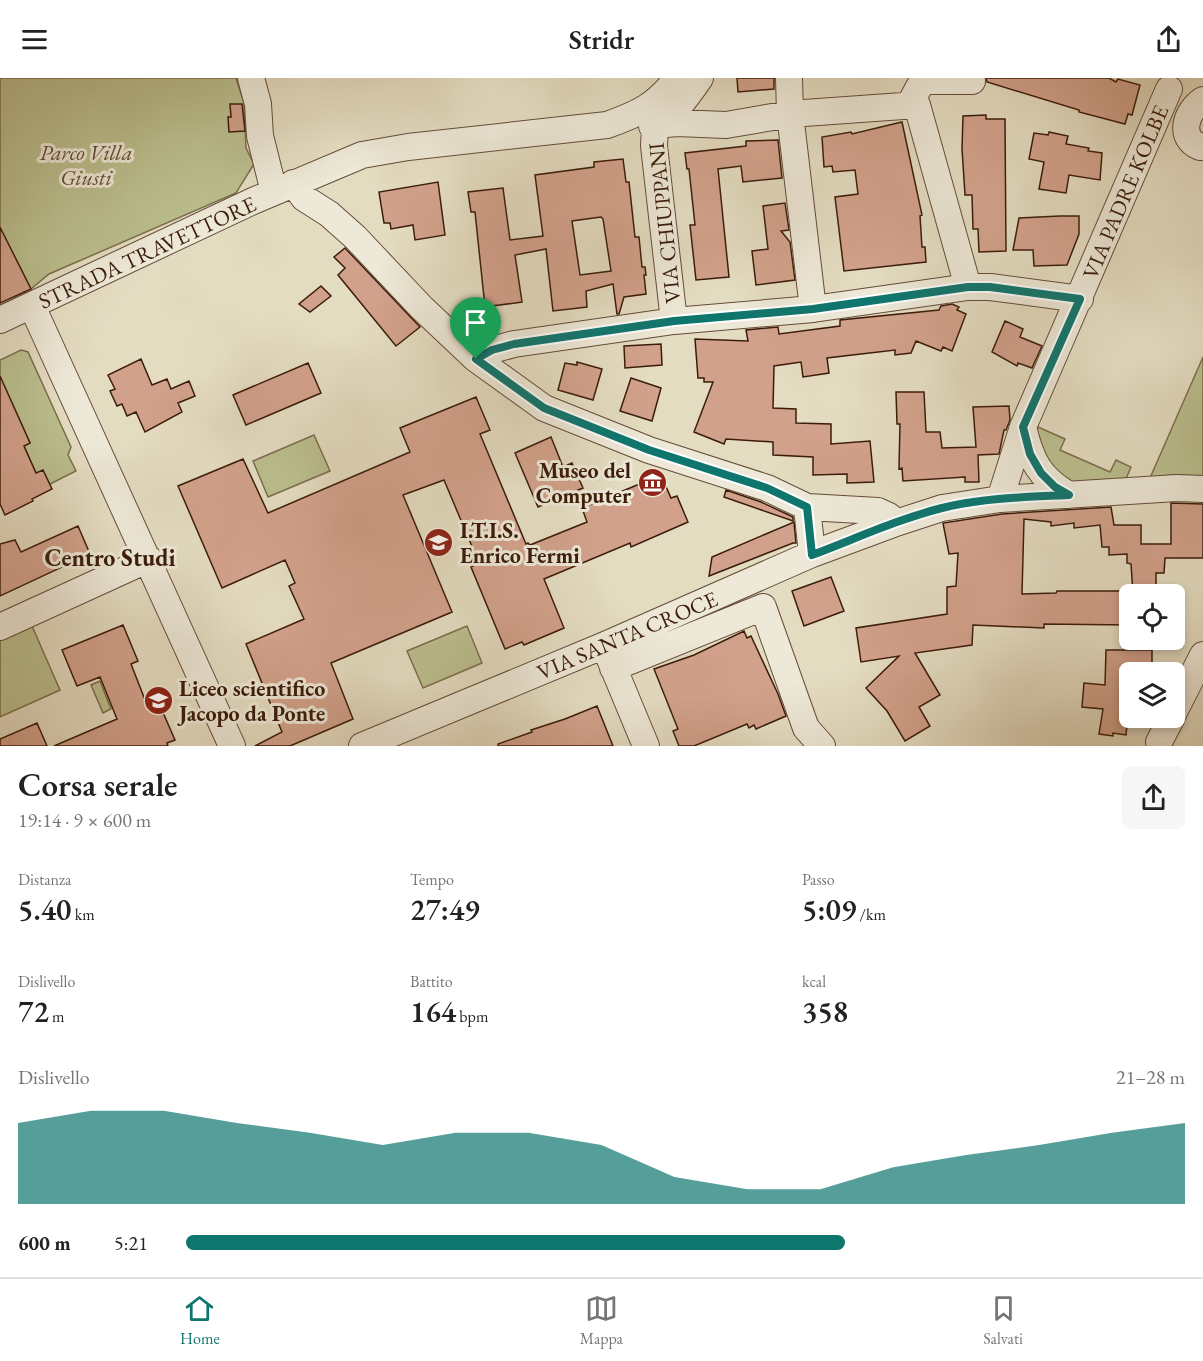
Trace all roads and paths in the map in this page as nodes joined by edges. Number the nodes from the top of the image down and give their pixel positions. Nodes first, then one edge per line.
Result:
1 (252, 78) edge
2 (677, 78) edge
3 (702, 78) edge
4 (789, 78) edge
5 (972, 81) dead end
6 (1169, 89) dead end
7 (1203, 100) edge
8 (917, 105) junction
9 (790, 114) junction
10 (726, 124) junction
11 (655, 125) junction
12 (1202, 147) edge
13 (362, 155) junction
14 (284, 188) junction
15 (968, 287) junction
16 (1080, 299) junction
17 (32, 306) junction
18 (813, 309) junction
19 (0, 320) edge
20 (674, 321) junction
21 (476, 359) junction
22 (1023, 427) junction
23 (1203, 489) edge
24 (1069, 495) junction
25 (1000, 499) junction
26 (807, 507) junction
27 (892, 524) junction
28 (812, 555) junction
29 (149, 560) junction
30 (0, 627) edge
31 (1203, 655) edge
32 (609, 657) junction
33 (1185, 690) edge
34 (1167, 728) edge
35 (1160, 742) dead end
36 (232, 746) edge
37 (362, 746) edge
38 (646, 746) edge
39 (822, 746) edge

1 - 14 street
2 - 13 street
3 - 10 street
3 - 11 street
4 - 9 street
5 - 8 street
6 - 16 street, VIA PADRE KOLBE
7 - 12 street
8 - 9 street
8 - 15 street
9 - 10 street
9 - 18 street
10 - 11 street
11 - 13 street
11 - 20 street, VIA CHIUPPANI
13 - 14 street, STRADA TRAVETTORE
14 - 17 street, STRADA TRAVETTORE
14 - 21 street
15 - 16 street, VIA CHIUPPANI
15 - 18 street, VIA CHIUPPANI
16 - 22 street, VIA PADRE KOLBE
17 - 19 street, STRADA TRAVETTORE
17 - 29 street
18 - 20 street, VIA CHIUPPANI
20 - 21 street, VIA CHIUPPANI
21 - 26 street
22 - 24 street
22 - 25 street, VIA PADRE KOLBE
23 - 24 street, VIA SANTA CROCE
24 - 25 street, VIA SANTA CROCE
25 - 27 street, VIA SANTA CROCE
26 - 27 street
26 - 28 street
27 - 28 street, VIA SANTA CROCE
28 - 32 street, VIA SANTA CROCE
29 - 30 street
29 - 36 street
31 - 33 street
32 - 37 street, VIA SANTA CROCE
32 - 38 street
32 - 39 street, VIA SANTA CROCE
34 - 35 street

